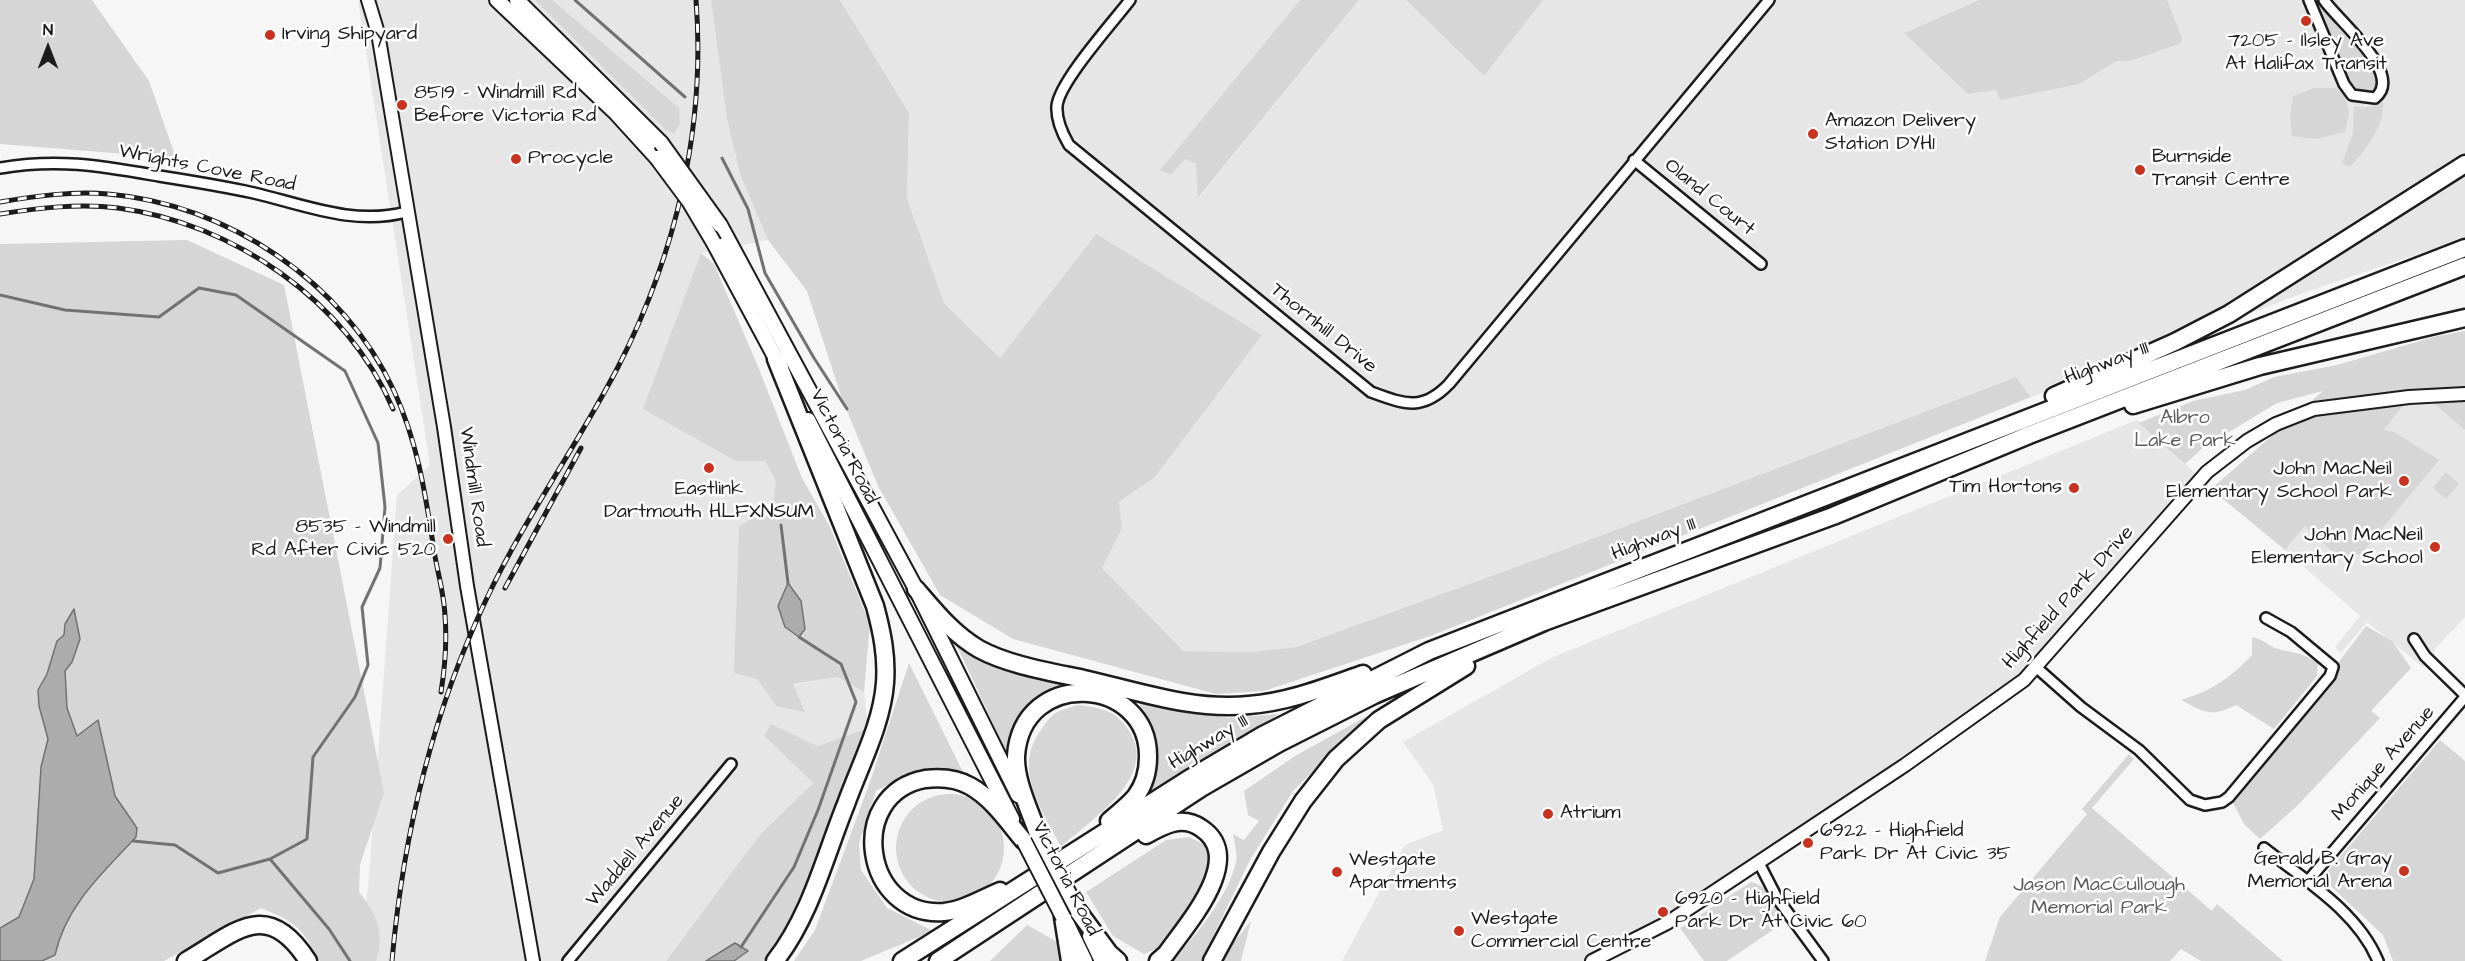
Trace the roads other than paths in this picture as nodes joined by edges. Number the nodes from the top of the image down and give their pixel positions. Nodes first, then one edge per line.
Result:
1 (368, 0) edge
2 (375, 0) edge
3 (496, 0) edge
4 (517, 0) edge
5 (1130, 0) edge
6 (1769, 0) edge
7 (2309, 0) edge
8 (2324, 0) edge
9 (373, 19) junction
10 (1635, 160) junction
11 (2462, 163) edge
12 (0, 168) edge
13 (406, 212) junction
14 (2465, 248) edge
15 (1761, 264) dead end
16 (2465, 266) edge
17 (2465, 318) edge
18 (776, 359) junction
19 (2465, 394) edge
20 (2029, 435) junction
21 (1962, 442) junction
22 (916, 589) junction
23 (2266, 618) dead end
24 (1544, 622) junction
25 (2414, 639) dead end
26 (1429, 651) junction
27 (2037, 668) junction
28 (2465, 696) edge
29 (731, 764) dead end
30 (1031, 838) junction
31 (2264, 848) dead end
32 (1074, 853) junction
33 (1095, 856) junction
34 (1759, 863) junction
35 (1047, 870) junction
36 (2307, 882) junction
37 (1031, 899) junction
38 (1070, 914) junction
39 (288, 934) junction
40 (186, 961) edge
41 (297, 961) edge
42 (308, 961) edge
43 (533, 961) edge
44 (568, 961) edge
45 (775, 961) edge
46 (902, 961) edge
47 (938, 961) edge
48 (960, 961) edge
49 (1070, 961) edge
50 (1085, 961) edge
51 (1102, 961) edge
52 (1118, 961) edge
53 (1158, 961) edge
54 (1212, 961) edge
55 (1592, 961) edge
56 (1823, 961) edge
57 (2378, 961) edge

1 - 9 street, Windmill Road
2 - 9 street, Windmill Road
3 - 18 main road, Victoria Road, bridge
4 - 22 main road, Victoria Road, bridge
5 - 10 street, Thornhill Drive
6 - 10 street, Thornhill Drive
7 - 8 street
9 - 13 street, Windmill Road
10 - 15 street, Oland Court
11 - 21 highway
12 - 13 street, Wrights Cove Road
13 - 43 street, Windmill Road
14 - 21 highway, Highway 111
16 - 20 highway, Highway 111
17 - 20 highway
18 - 30 main road, Victoria Road
18 - 45 highway
19 - 27 street, Highfield Park Drive
20 - 24 highway, Highway 111
21 - 26 highway, Highway 111
22 - 26 highway
22 - 30 main road, Victoria Road
23 - 27 street
24 - 33 highway, Highway 111
24 - 54 highway
25 - 28 street
26 - 32 highway, Highway 111
27 - 34 street, Highfield Park Drive
28 - 36 street, Monique Avenue
29 - 44 street, Waddell Avenue
30 - 32 highway
30 - 35 highway
30 - 38 main road, Victoria Road, bridge
31 - 36 street
32 - 35 highway, Highway 111
33 - 37 highway, Highway 111
33 - 53 highway
34 - 55 street, Highfield Park Drive
34 - 56 street
35 - 46 highway, Highway 111
36 - 57 street
37 - 47 highway, Highway 111
37 - 48 highway
38 - 49 highway
38 - 50 main road, Victoria Road
38 - 51 main road, Victoria Road
38 - 52 highway
39 - 40 highway
39 - 41 highway
39 - 42 highway

